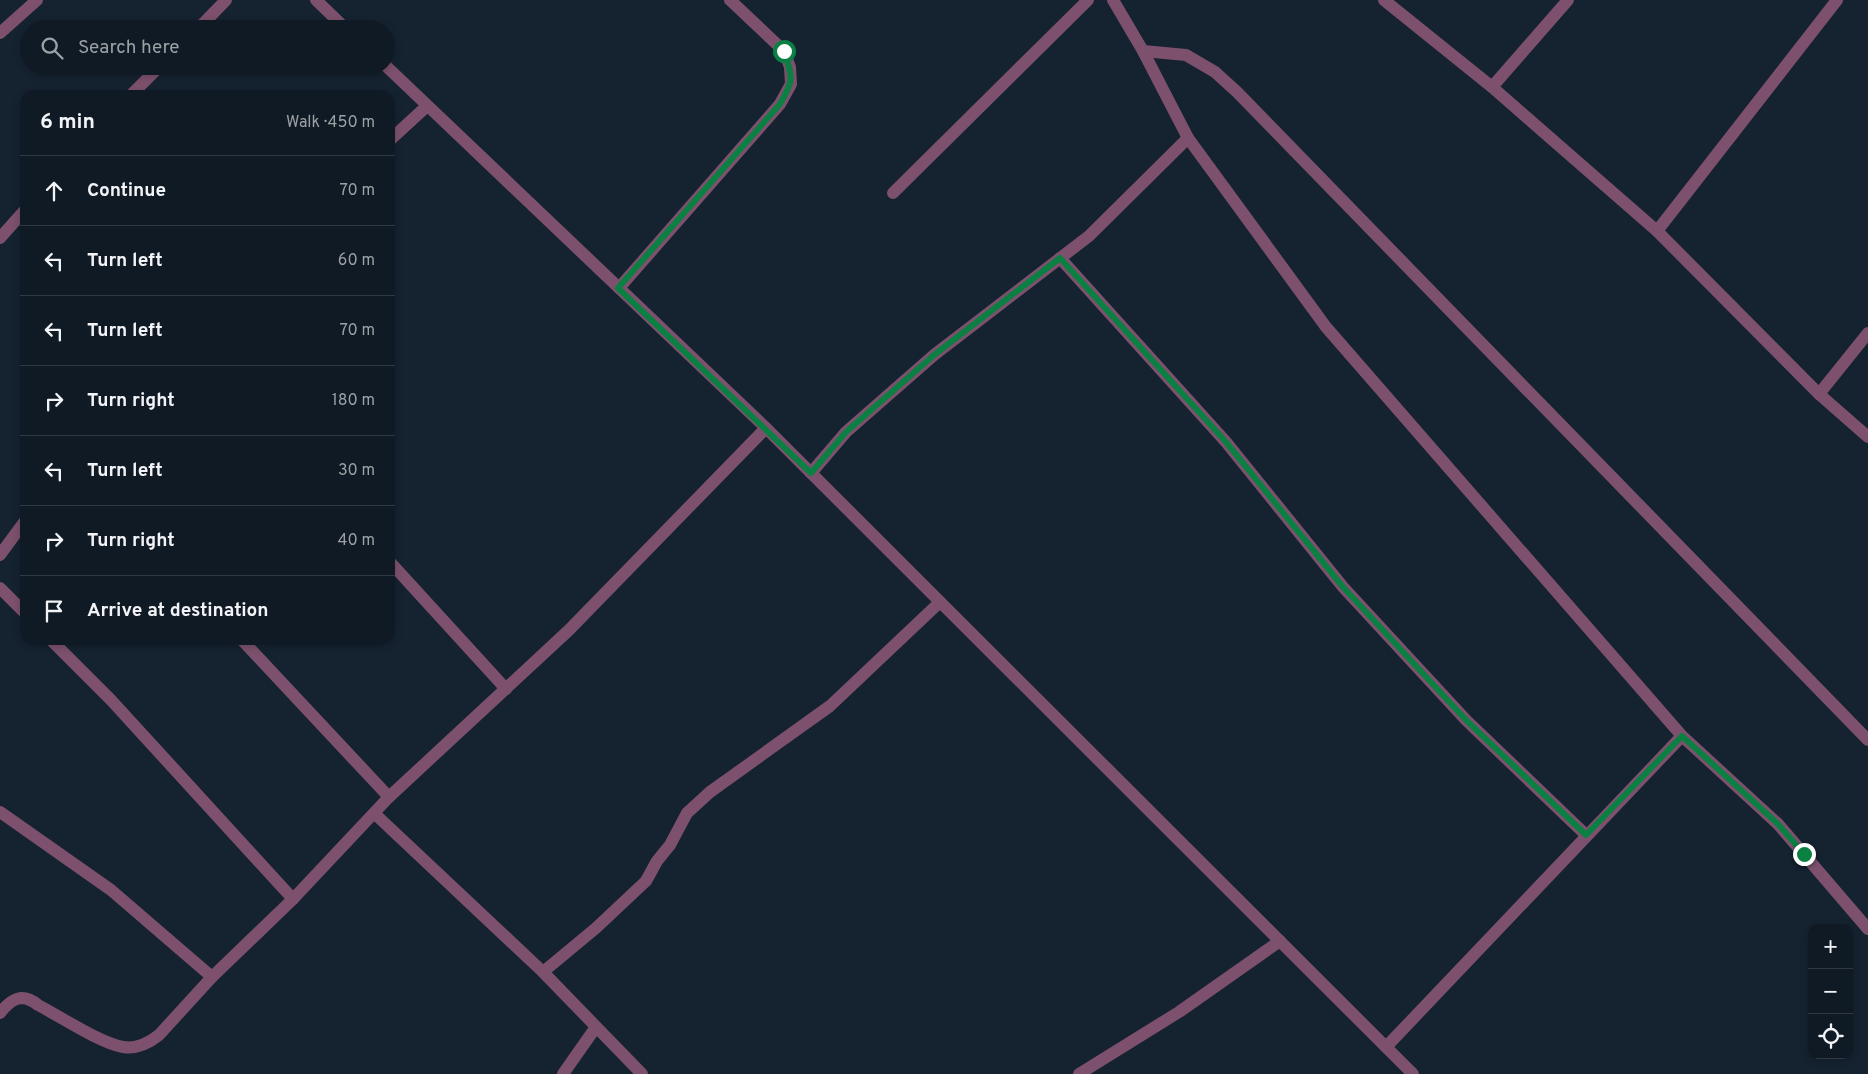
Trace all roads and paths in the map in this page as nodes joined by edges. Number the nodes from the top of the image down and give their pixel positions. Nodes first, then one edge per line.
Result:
1 (37, 0) edge
2 (226, 0) edge
3 (316, 0) edge
4 (730, 0) edge
5 (1088, 0) edge
6 (1113, 0) edge
7 (1384, 0) edge
8 (1568, 0) edge
9 (1837, 0) edge
10 (207, 20) edge
11 (337, 20) edge
12 (0, 33) edge
13 (1142, 51) junction
14 (151, 75) edge
15 (395, 75) edge
16 (1492, 87) junction
17 (137, 90) edge
18 (427, 106) junction
19 (395, 135) edge
20 (1188, 138) junction
21 (893, 192) dead end
22 (20, 216) edge
23 (1657, 231) junction
24 (0, 238) edge
25 (1060, 258) junction
26 (618, 288) junction
27 (1868, 333) edge
28 (1819, 394) junction
29 (766, 428) junction
30 (1868, 437) edge
31 (811, 473) junction
32 (20, 528) edge
33 (0, 555) edge
34 (395, 567) edge
35 (0, 588) edge
36 (940, 602) junction
37 (20, 609) edge
38 (56, 645) edge
39 (247, 645) edge
40 (506, 689) junction
41 (1682, 736) junction
42 (1868, 740) edge
43 (389, 797) junction
44 (0, 812) edge
45 (375, 814) junction
46 (1586, 835) junction
47 (293, 898) junction
48 (1868, 929) edge
49 (1280, 941) junction
50 (543, 972) junction
51 (212, 977) junction
52 (0, 1014) edge
53 (596, 1027) junction
54 (1386, 1047) junction
55 (1406, 1072) edge
56 (563, 1074) edge
57 (642, 1074) edge
58 (1079, 1074) edge

1 - 12 street
2 - 10 street
3 - 11 street
4 - 26 street
5 - 21 street
6 - 13 street
7 - 16 street
8 - 16 street
9 - 23 street
13 - 20 street
13 - 42 street
14 - 17 street
15 - 18 street
16 - 23 street
18 - 19 street
18 - 26 street
20 - 25 street
20 - 41 street
22 - 24 street
23 - 28 street
25 - 31 street
25 - 46 street
26 - 29 street
27 - 28 street
28 - 30 street
29 - 31 street
29 - 40 street
31 - 36 street
32 - 33 street
34 - 40 street
35 - 37 street
36 - 49 street
36 - 50 street
38 - 47 street
39 - 43 street
40 - 43 street
41 - 46 street
41 - 48 street
43 - 45 street
44 - 51 street
45 - 47 street
45 - 50 street
46 - 54 street
47 - 51 street
49 - 54 street
49 - 58 street
50 - 53 street
51 - 52 street
53 - 56 street
53 - 57 street
54 - 55 street

